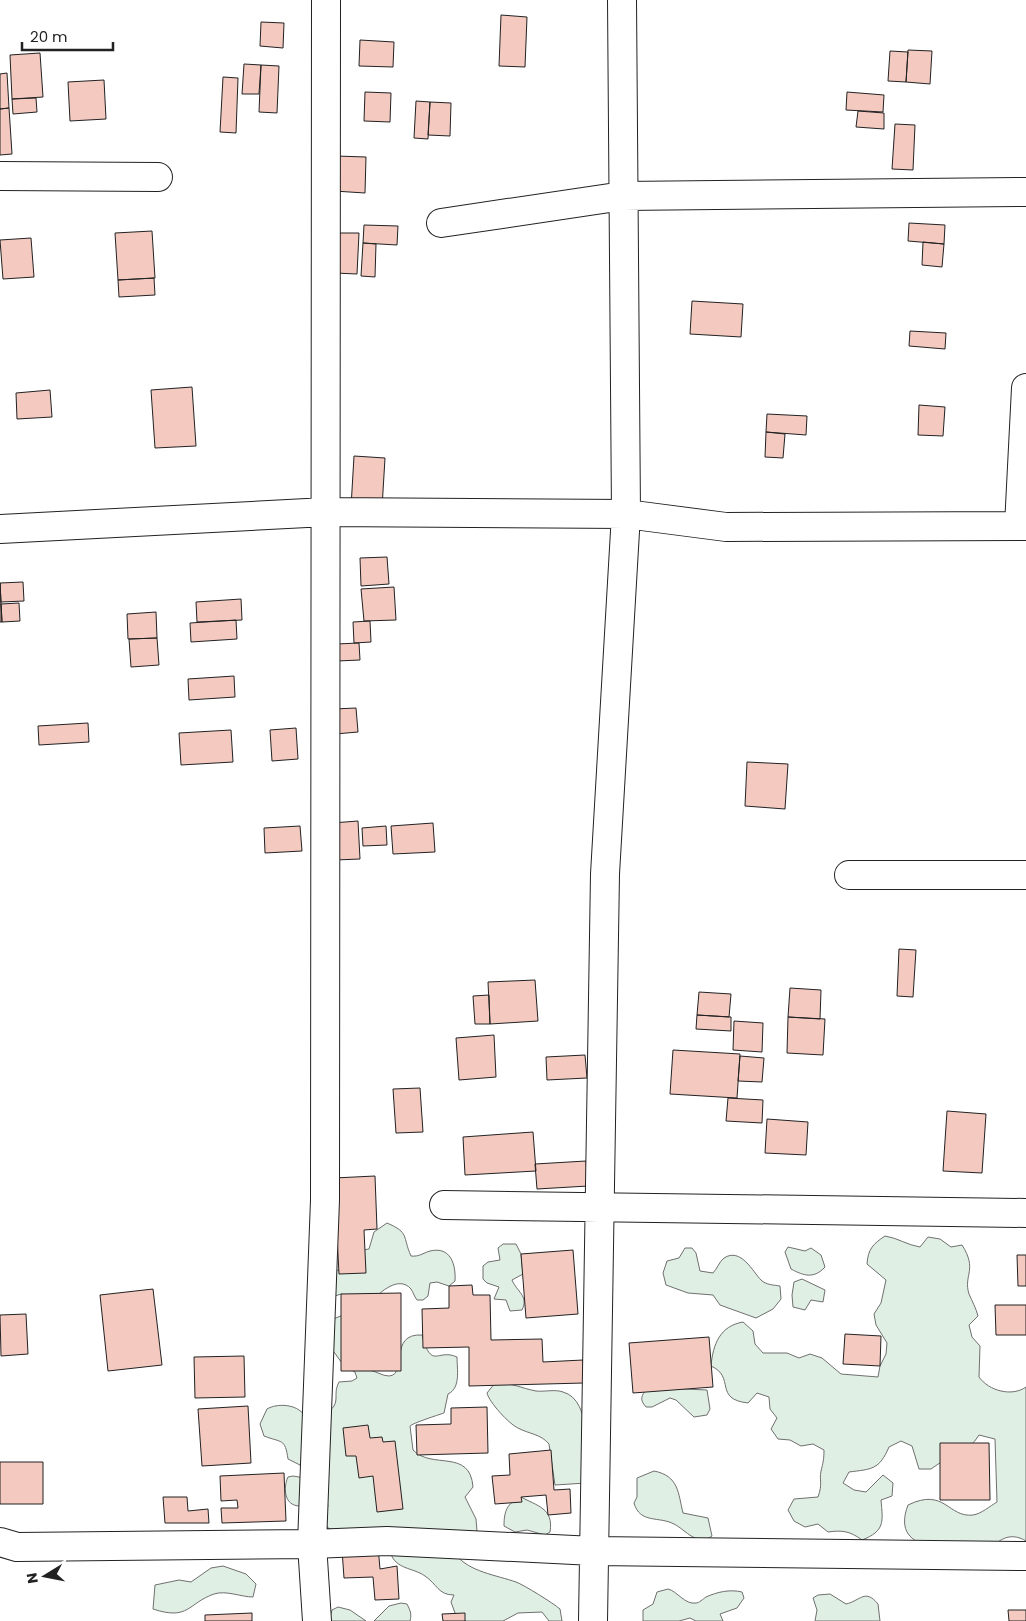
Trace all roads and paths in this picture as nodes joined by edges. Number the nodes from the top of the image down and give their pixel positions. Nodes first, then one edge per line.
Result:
1 (326, 0) edge
2 (622, 0) edge
3 (0, 176) edge
4 (158, 177) dead end
5 (1026, 192) edge
6 (623, 196) junction
7 (441, 223) dead end
8 (1026, 388) edge
9 (326, 512) junction
10 (626, 514) junction
11 (1022, 526) edge
12 (0, 529) edge
13 (849, 875) dead end
14 (1026, 876) edge
15 (444, 1205) dead end
16 (600, 1206) junction
17 (1026, 1213) edge
18 (0, 1542) edge
19 (312, 1544) junction
20 (594, 1551) junction
21 (1026, 1556) edge
22 (317, 1621) edge
23 (593, 1621) edge

1 - 9 street
2 - 6 street
3 - 4 street
5 - 6 street
6 - 7 street
6 - 10 street
8 - 11 street
9 - 10 street
9 - 12 street
9 - 19 street
10 - 11 street
10 - 16 street
13 - 14 street
15 - 16 street
16 - 17 street
16 - 20 street
18 - 19 street
19 - 20 street
19 - 22 street
20 - 21 street
20 - 23 street

